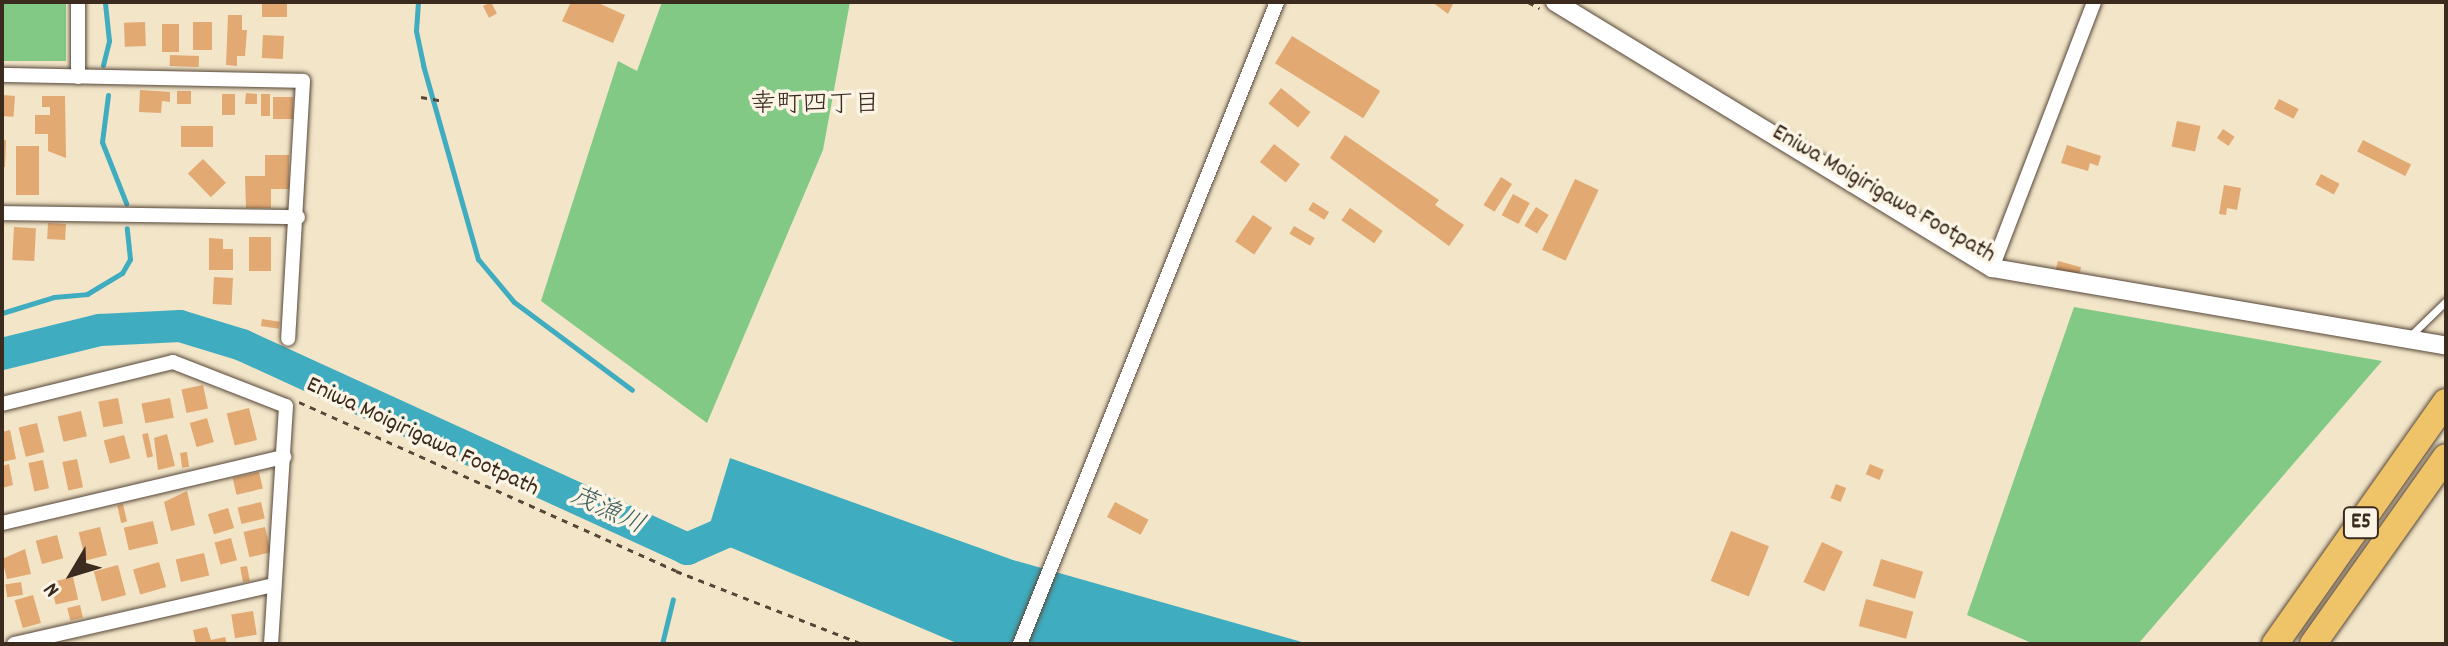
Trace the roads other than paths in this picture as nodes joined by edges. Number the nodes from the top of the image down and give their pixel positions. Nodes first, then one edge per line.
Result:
1 (78, 2) edge
2 (1277, 2) edge
3 (2094, 2) edge
4 (1548, 6) edge
5 (2, 75) edge
6 (78, 77) junction
7 (2, 213) edge
8 (298, 217) junction
9 (1992, 268) junction
10 (2446, 301) edge
11 (288, 339) dead end
12 (2403, 341) junction
13 (2446, 346) edge
14 (2446, 402) edge
15 (2, 404) edge
16 (284, 457) junction
17 (2446, 457) edge
18 (2, 523) edge
19 (274, 585) junction
20 (14, 644) edge
21 (271, 644) edge
22 (1020, 644) edge
23 (2275, 644) edge
24 (2313, 644) edge

1 - 6 street
2 - 22 street
3 - 9 street
4 - 9 street
5 - 6 street
6 - 8 street
7 - 8 street
8 - 11 street
9 - 12 street
10 - 12 lane
12 - 13 street
14 - 23 highway, E5
15 - 16 street
16 - 18 street
16 - 19 street
17 - 24 highway, E5
19 - 20 street
19 - 21 street

